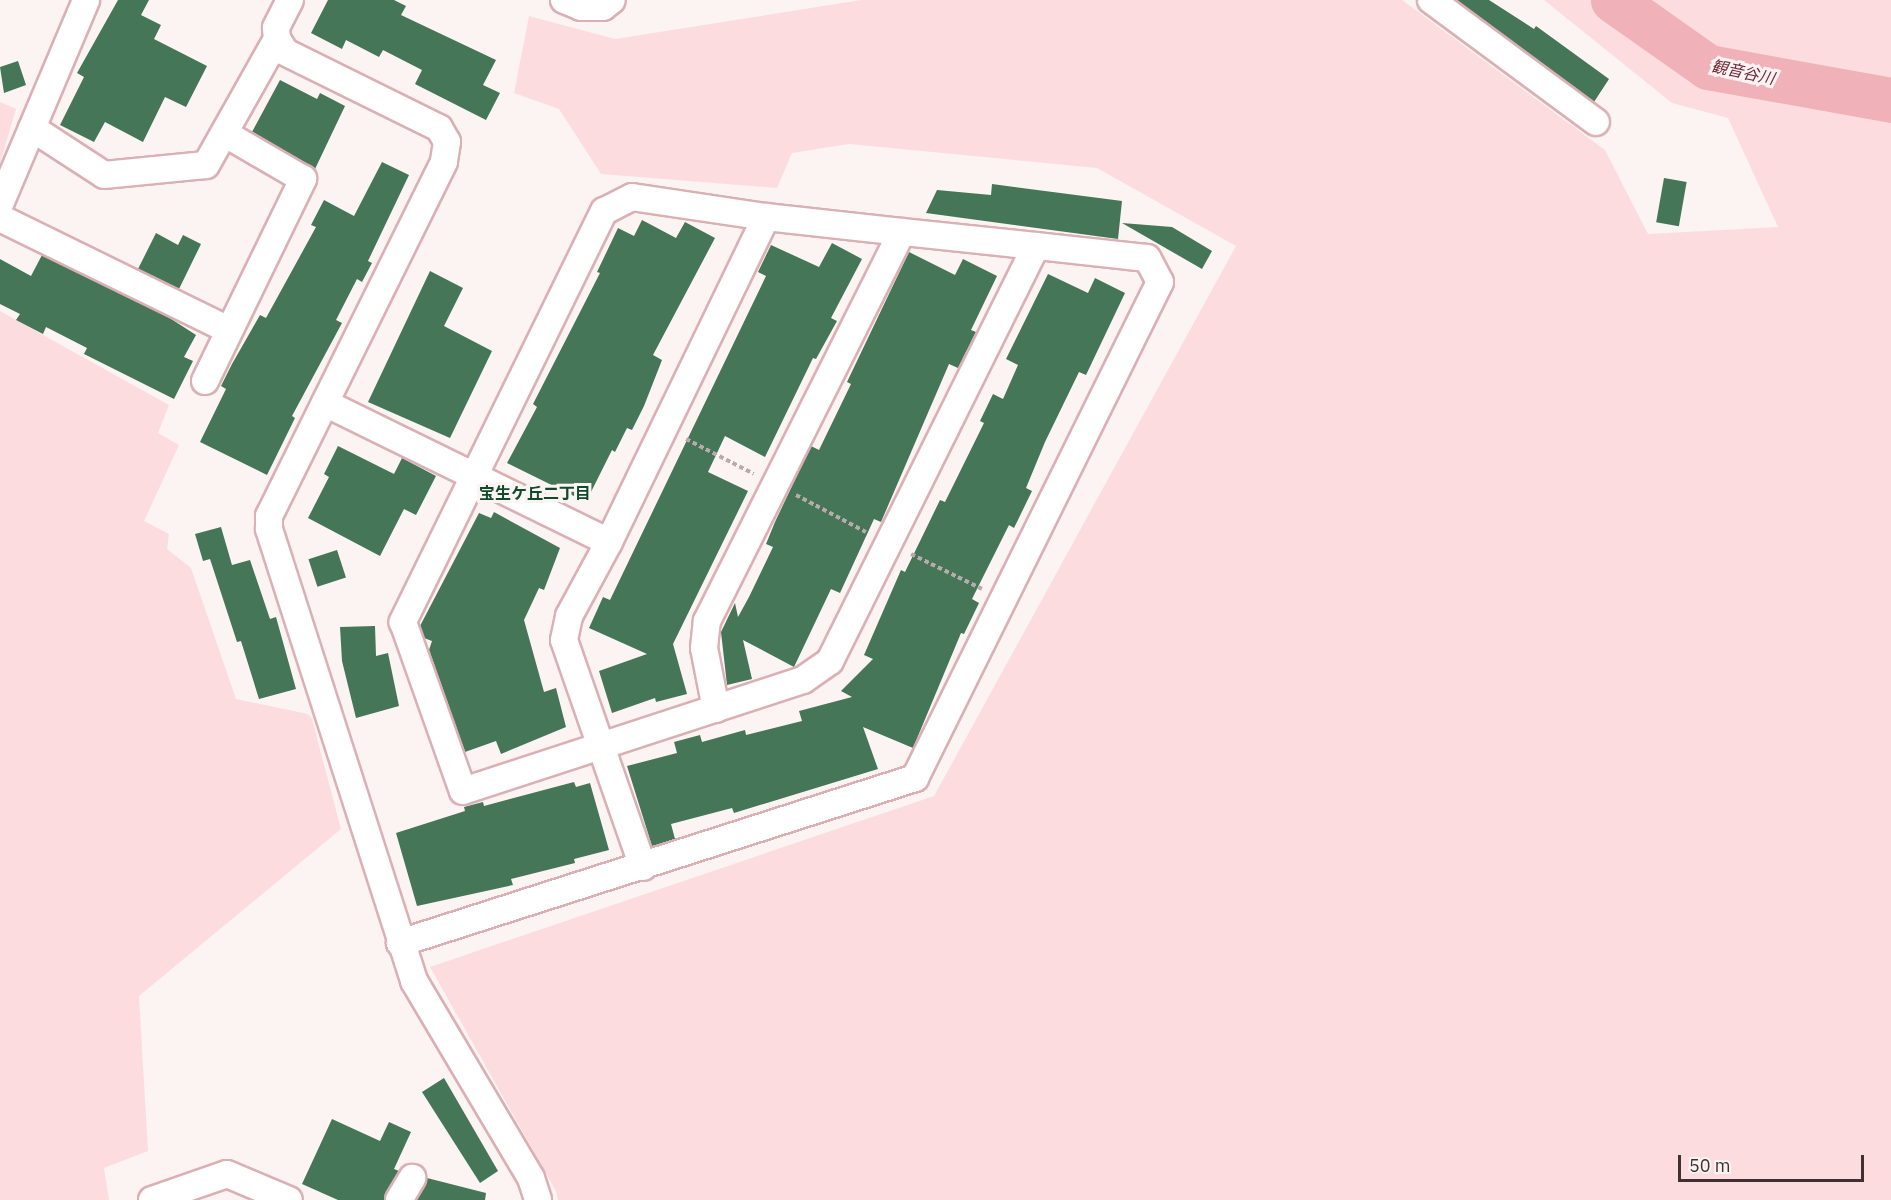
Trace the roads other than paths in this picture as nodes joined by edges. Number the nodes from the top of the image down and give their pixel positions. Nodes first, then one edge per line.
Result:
1 (86, 0) edge
2 (290, 0) edge
3 (564, 0) edge
4 (612, 0) edge
5 (1431, 0) edge
6 (277, 39) junction
7 (1596, 122) dead end
8 (32, 128) junction
9 (224, 133) junction
10 (0, 204) edge
11 (766, 217) junction
12 (0, 218) edge
13 (902, 232) junction
14 (1036, 246) junction
15 (229, 330) junction
16 (205, 381) dead end
17 (325, 403) junction
18 (474, 476) junction
19 (609, 542) junction
20 (716, 710) junction
21 (602, 748) junction
22 (643, 867) junction
23 (400, 943) junction
24 (412, 1178) dead end
25 (242, 1190) edge
26 (152, 1200) edge
27 (289, 1200) edge
28 (399, 1200) edge
29 (538, 1200) edge

1 - 8 street
2 - 6 street
3 - 4 street
5 - 7 street
6 - 9 street
6 - 17 street
8 - 9 street
8 - 10 street
9 - 15 street
11 - 13 street
11 - 18 street
11 - 19 street
12 - 15 street
13 - 14 street
13 - 20 street
14 - 20 street
14 - 22 street
15 - 16 street
17 - 18 street
17 - 23 street
18 - 19 street
18 - 21 street
19 - 21 street
20 - 21 street
21 - 22 street
22 - 23 street
23 - 29 street
24 - 28 street
25 - 26 street
25 - 27 street

